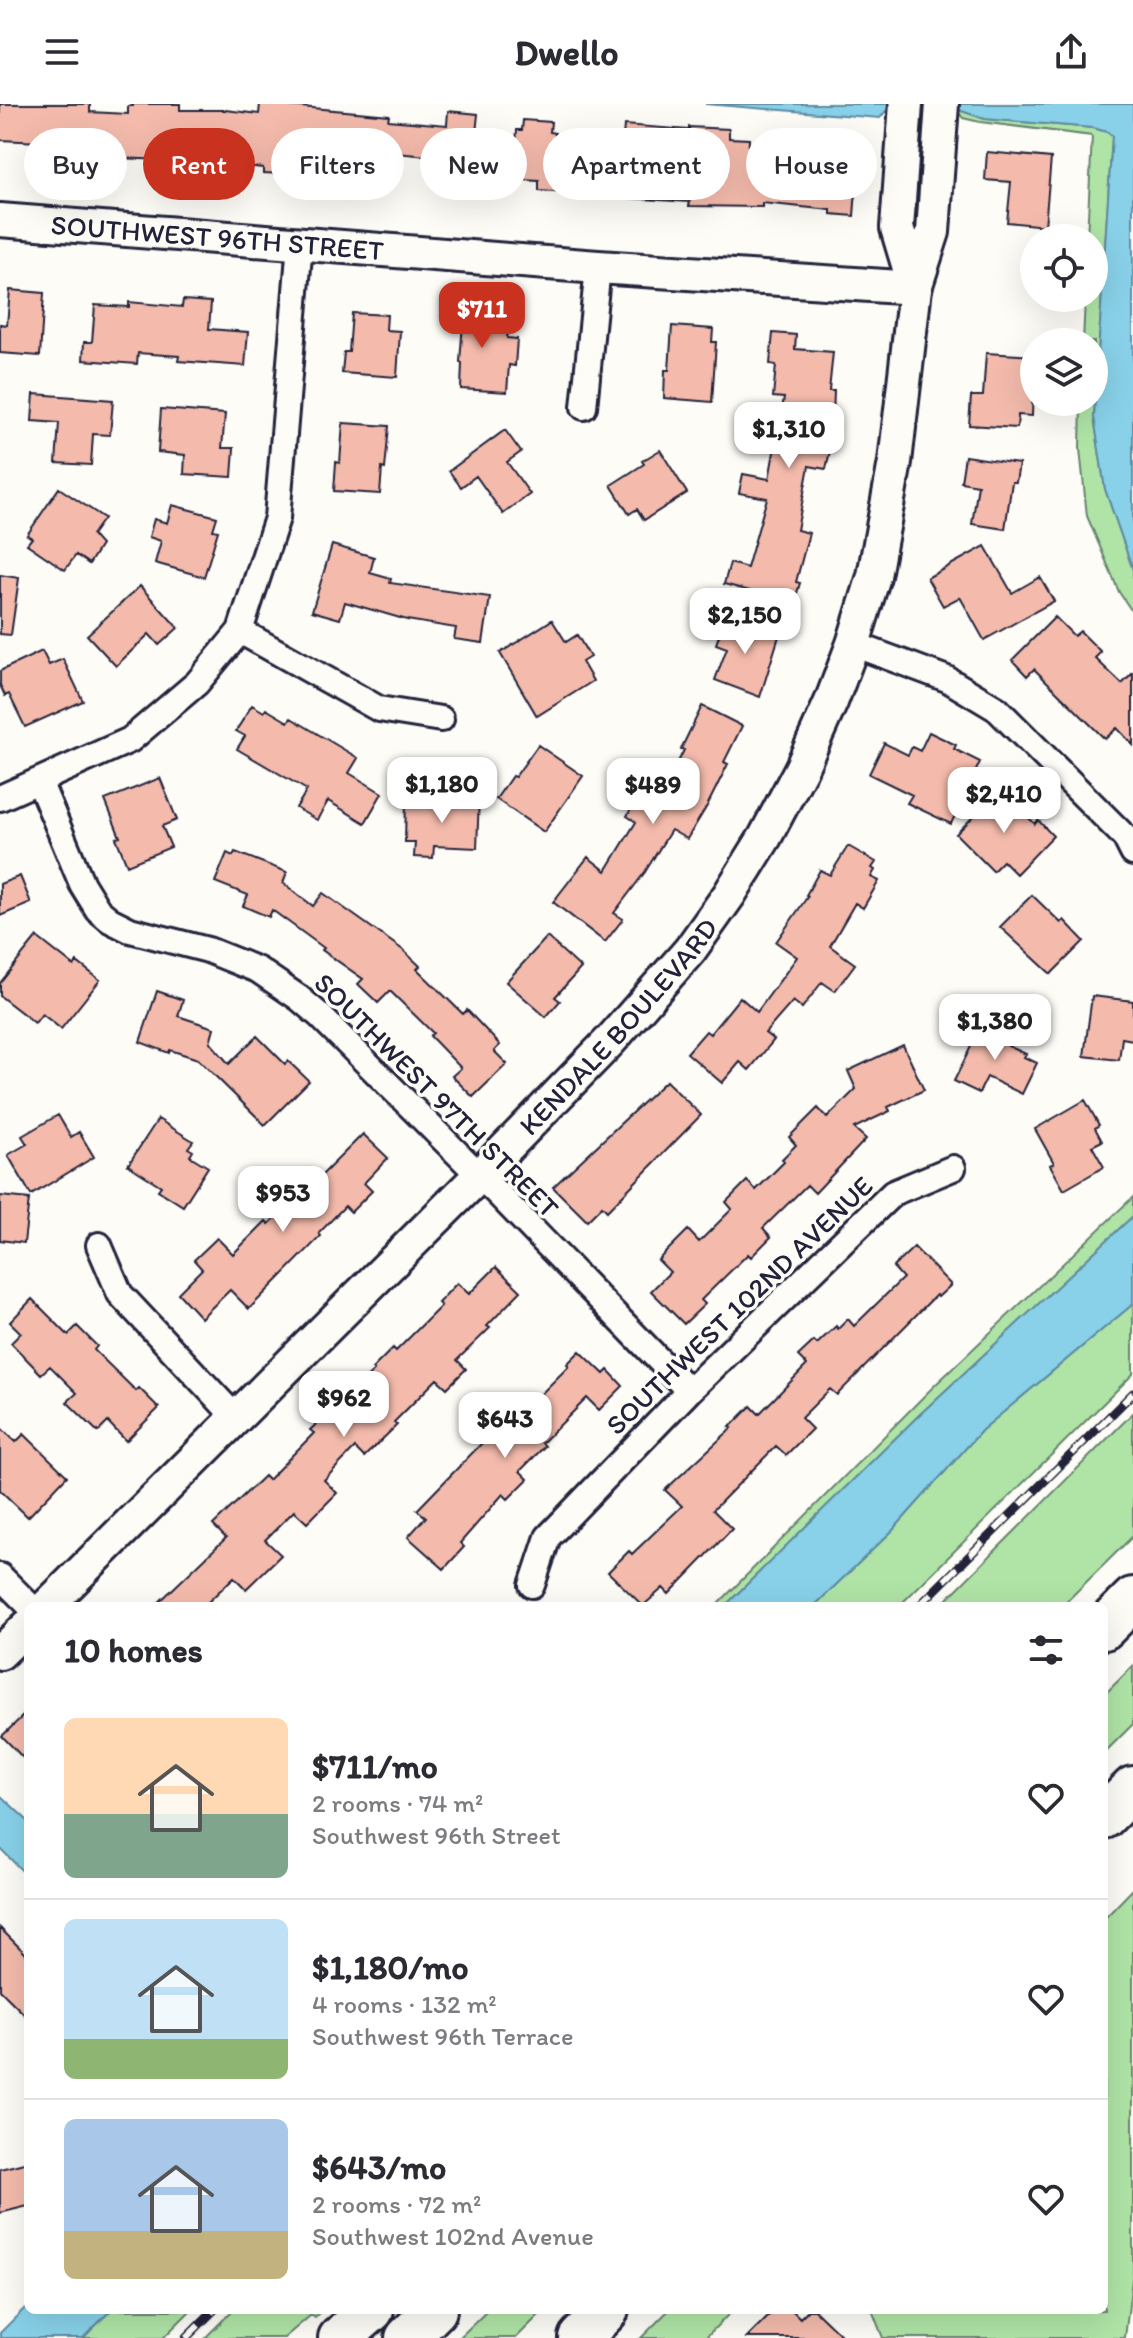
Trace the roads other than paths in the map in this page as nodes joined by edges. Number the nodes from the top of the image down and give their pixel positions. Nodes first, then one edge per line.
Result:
1 (906, 104) edge
2 (942, 104) edge
3 (0, 220) edge
4 (300, 243) junction
5 (598, 267) junction
6 (915, 288) junction
7 (584, 407) dead end
8 (240, 631) junction
9 (853, 644) junction
10 (441, 719) dead end
11 (39, 781) junction
12 (0, 798) edge
13 (1133, 853) edge
14 (953, 1168) dead end
15 (479, 1176) junction
16 (99, 1245) dead end
17 (689, 1391) junction
18 (237, 1419) junction
19 (0, 1576) edge
20 (532, 1585) dead end
21 (1133, 1599) edge
22 (26, 1602) edge
23 (51, 1602) edge
24 (1108, 1624) edge
25 (24, 1630) edge
26 (0, 1653) edge
27 (1133, 1788) edge
28 (1108, 1813) edge
29 (367, 2314) edge
30 (431, 2314) edge
31 (603, 2314) edge
32 (340, 2338) edge
33 (407, 2338) edge
34 (580, 2338) edge

1 - 6 street, KENDALE BOULEVARD
2 - 6 street, KENDALE BOULEVARD
3 - 4 street, SOUTHWEST 96TH STREET
4 - 5 street, SOUTHWEST 96TH STREET
4 - 8 street
5 - 6 street, SOUTHWEST 96TH STREET
5 - 7 street
6 - 9 street, KENDALE BOULEVARD
8 - 10 street
8 - 11 street
9 - 13 street
9 - 15 street, KENDALE BOULEVARD
11 - 12 street
11 - 15 street, SOUTHWEST 97TH STREET
14 - 17 street, SOUTHWEST 102ND AVENUE
15 - 17 street, SOUTHWEST 97TH STREET
15 - 18 street, KENDALE BOULEVARD
16 - 18 street
17 - 20 street, SOUTHWEST 102ND AVENUE
18 - 23 street, KENDALE BOULEVARD
19 - 22 street
21 - 24 highway
25 - 26 street
27 - 28 highway
29 - 32 highway
30 - 33 highway
31 - 34 highway

